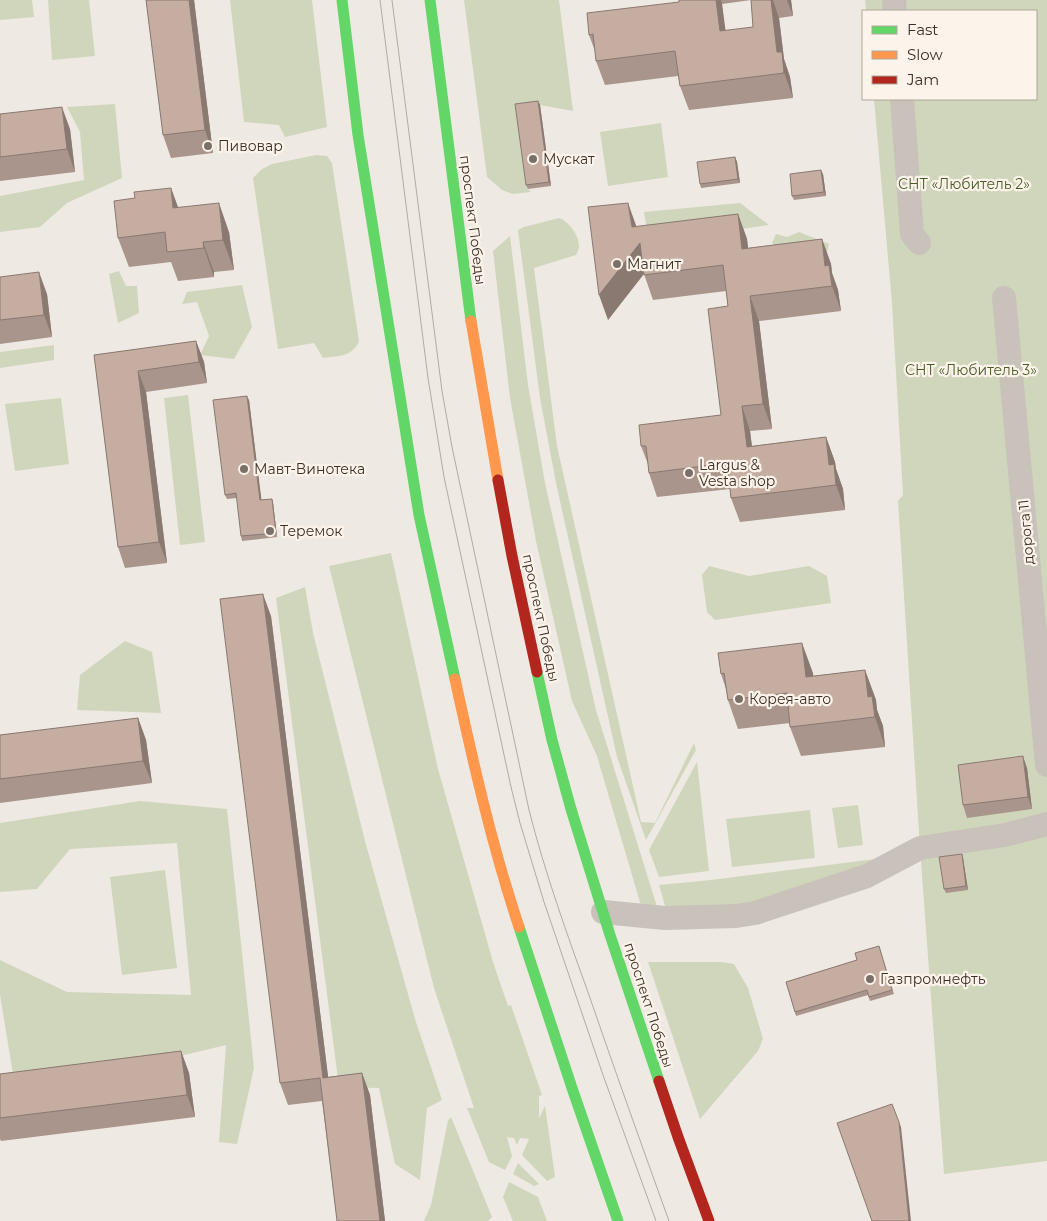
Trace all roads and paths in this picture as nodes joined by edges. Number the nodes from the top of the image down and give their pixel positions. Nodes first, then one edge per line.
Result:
1 (342, 0) edge
2 (430, 0) edge
3 (902, 100) edge
4 (919, 243) dead end
5 (1004, 298) dead end
6 (1047, 765) edge
7 (1047, 824) edge
8 (603, 912) junction
9 (618, 1221) edge
10 (709, 1221) edge

1 - 9 main road
2 - 8 main road, проспект Победы
3 - 4 street
5 - 6 street, дорога 11
7 - 8 street
8 - 10 main road, проспект Победы

